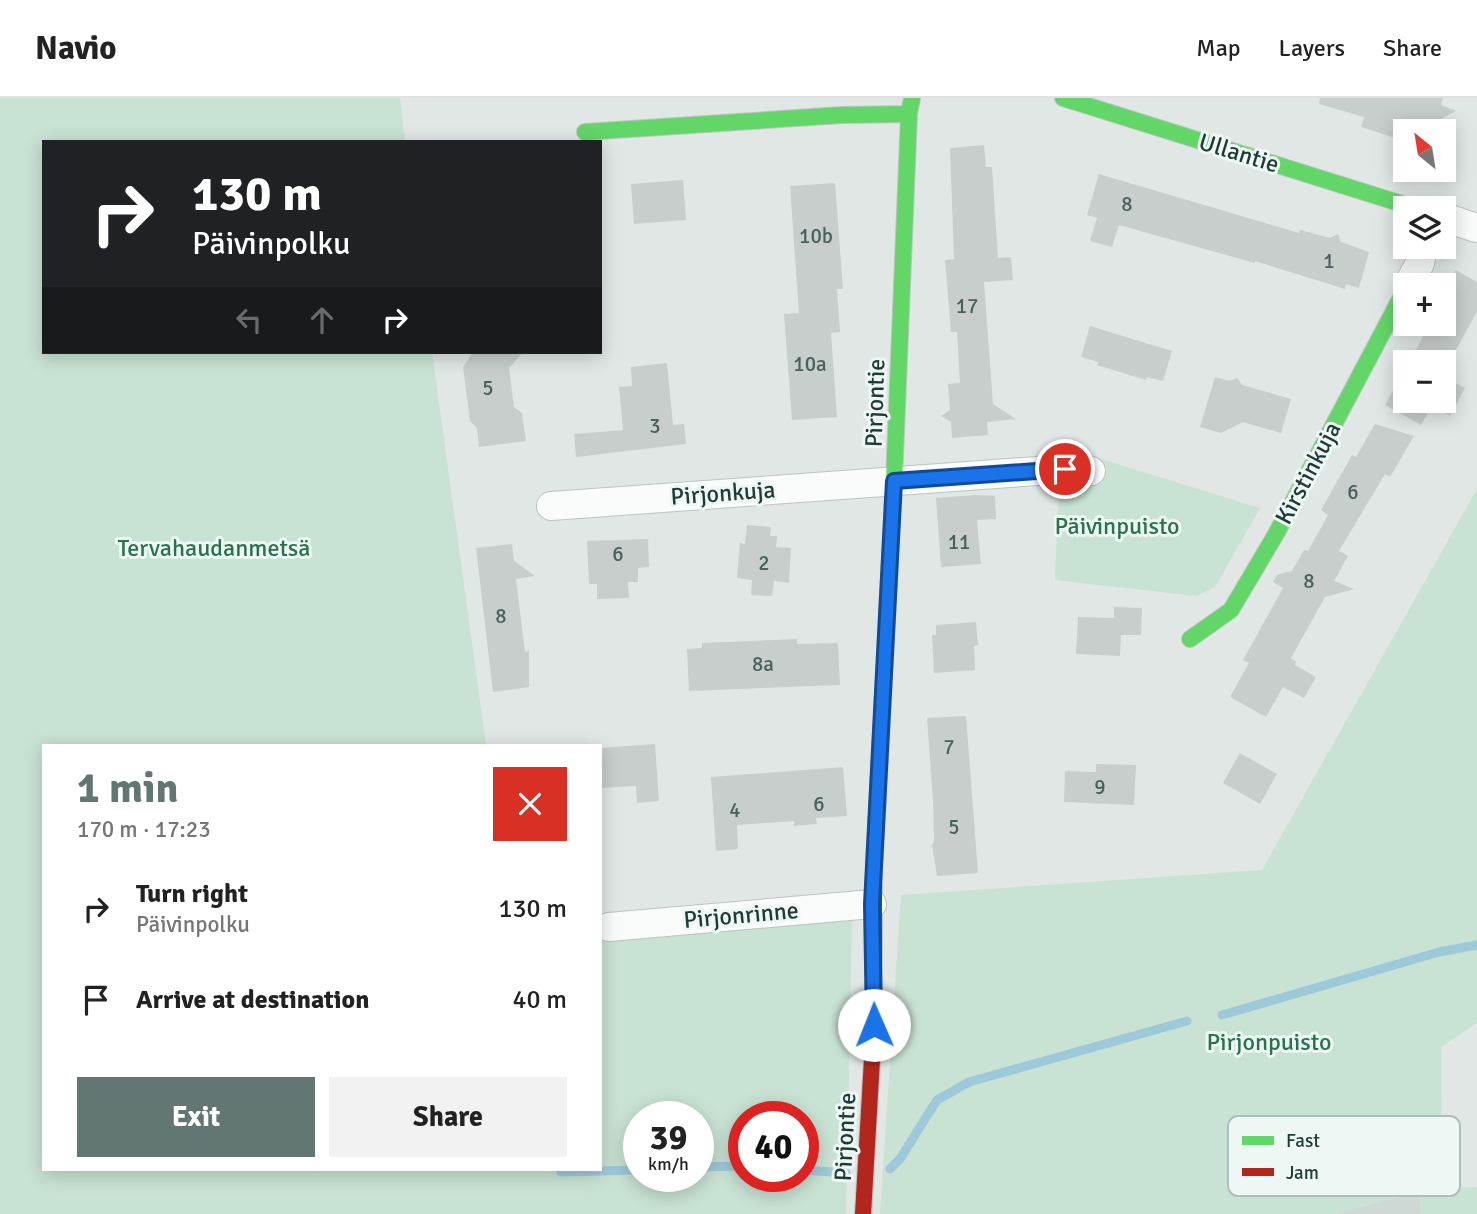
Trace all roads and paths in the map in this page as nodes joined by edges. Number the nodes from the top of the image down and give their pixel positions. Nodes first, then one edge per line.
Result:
1 (1063, 98) edge
2 (911, 106) edge
3 (585, 132) dead end
4 (1393, 201) edge
5 (1456, 221) edge
6 (1476, 228) edge
7 (1393, 313) edge
8 (1091, 471) dead end
9 (894, 481) junction
10 (551, 506) dead end
11 (1190, 639) dead end
12 (872, 904) junction
13 (609, 927) dead end
14 (863, 1214) edge

1 - 4 street, Ullantie
2 - 3 street
2 - 9 street, Pirjontie
5 - 6 street
7 - 11 street, Kirstinkuja
8 - 9 street, Pirjonkuja
9 - 10 street, Pirjonkuja
9 - 12 street, Pirjontie
12 - 13 street, Pirjonrinne
12 - 14 street, Pirjontie

